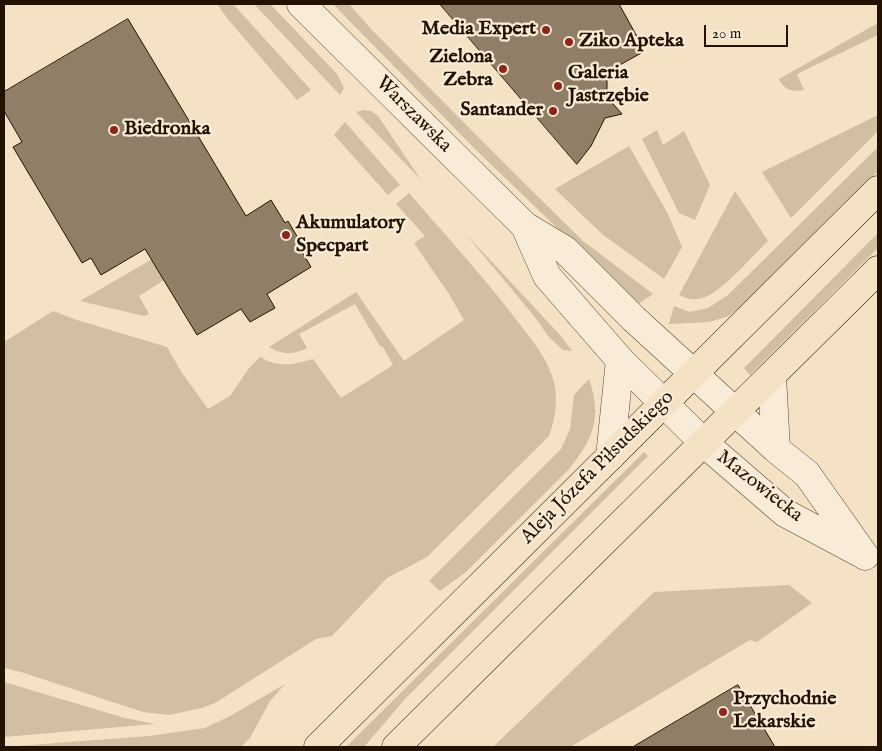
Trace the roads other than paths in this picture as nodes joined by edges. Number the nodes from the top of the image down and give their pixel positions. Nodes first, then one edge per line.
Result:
1 (301, 4) edge
2 (878, 190) edge
3 (524, 226) junction
4 (878, 270) edge
5 (620, 360) junction
6 (694, 374) junction
7 (772, 376) junction
8 (664, 403) junction
9 (735, 412) junction
10 (704, 443) junction
11 (776, 449) junction
12 (610, 456) junction
13 (872, 562) edge
14 (318, 747) edge
15 (396, 747) edge

1 - 3 street, Warszawska
2 - 6 main road, Aleja Józefa Piłsudskiego
3 - 5 street, Warszawska
3 - 6 street, Warszawska
4 - 7 main road
5 - 8 street, Warszawska
5 - 12 street
6 - 8 main road, Aleja Józefa Piłsudskiego
6 - 9 street, Warszawska
7 - 9 main road
7 - 11 street
8 - 10 street, Mazowiecka
8 - 12 main road, Aleja Józefa Piłsudskiego
9 - 10 main road
9 - 11 street, Mazowiecka
10 - 13 street, Mazowiecka
10 - 15 main road
11 - 13 street, Mazowiecka
12 - 14 main road, Aleja Józefa Piłsudskiego

